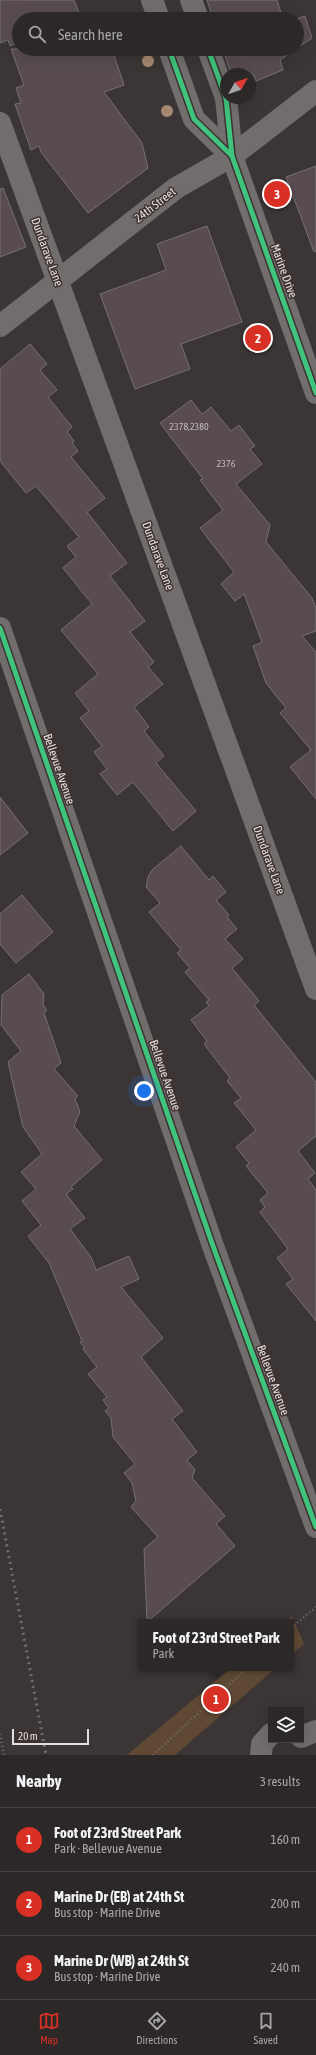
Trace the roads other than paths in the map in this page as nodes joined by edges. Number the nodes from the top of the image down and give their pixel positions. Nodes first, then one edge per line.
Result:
1 (152, 0) edge
2 (191, 0) edge
3 (156, 12) edge
4 (195, 12) edge
5 (172, 56) edge
6 (211, 56) edge
7 (220, 82) edge
8 (316, 91) edge
9 (227, 104) edge
10 (0, 123) edge
11 (232, 156) junction
12 (58, 282) junction
13 (0, 326) edge
14 (316, 393) edge
15 (0, 628) edge
16 (316, 989) edge
17 (316, 1527) edge
18 (316, 1730) edge
19 (304, 1736) edge
20 (268, 1737) edge
21 (297, 1743) edge
22 (261, 1755) edge
23 (298, 1755) edge

1 - 3 main road
2 - 4 main road
5 - 11 main road, Marine Drive
6 - 7 main road, Marine Drive
8 - 11 street, 24th Street
9 - 11 main road, Marine Drive
10 - 12 street, Dundarave Lane
11 - 12 street, 24th Street
11 - 14 main road, Marine Drive
12 - 13 street, 24th Street
12 - 16 street, Dundarave Lane
15 - 17 street, Bellevue Avenue
18 - 19 street
20 - 22 street
21 - 23 street

